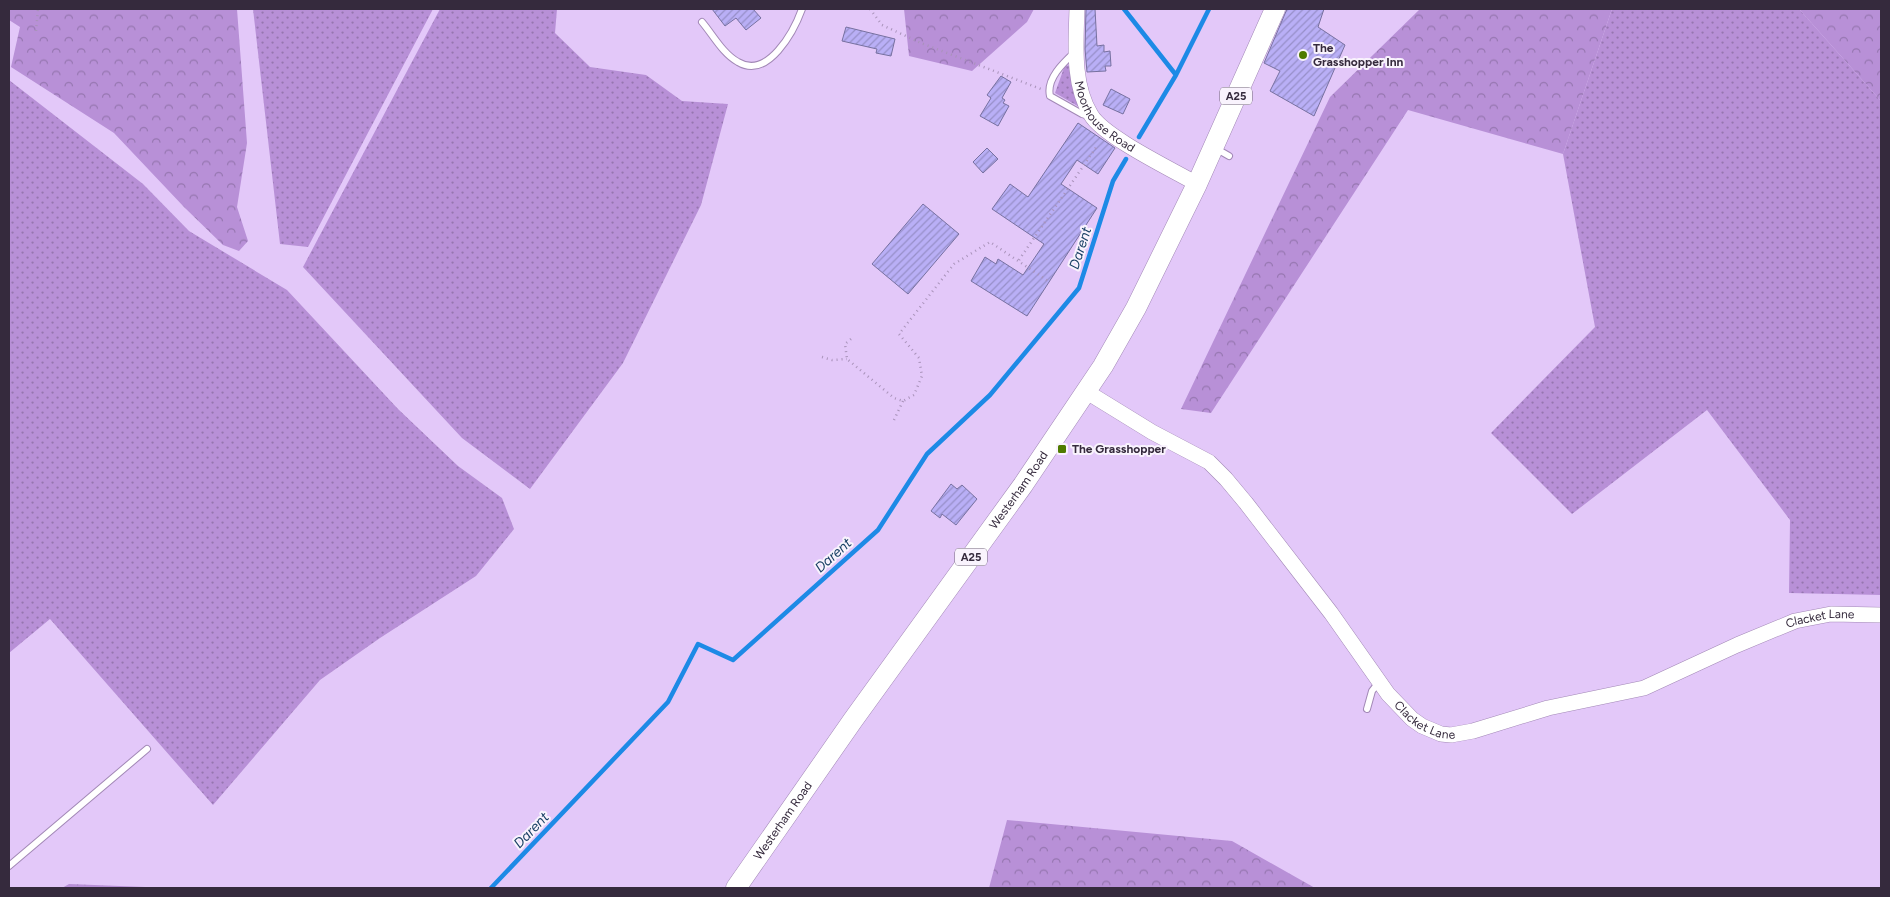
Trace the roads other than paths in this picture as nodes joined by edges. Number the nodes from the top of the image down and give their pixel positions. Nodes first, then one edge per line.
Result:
1 (802, 9) edge
2 (1077, 9) edge
3 (1275, 9) edge
4 (702, 22) dead end
5 (1076, 51) junction
6 (1091, 116) junction
7 (1197, 184) junction
8 (1087, 392) junction
9 (1881, 615) edge
10 (1379, 682) junction
11 (1367, 709) dead end
12 (147, 749) dead end
13 (9, 866) edge
14 (736, 888) edge

1 - 4 lane
2 - 5 street, Moorhouse Road
3 - 7 main road, Westerham Road / A25
5 - 6 street, Moorhouse Road
5 - 6 lane
6 - 7 street, Moorhouse Road
7 - 8 main road, Westerham Road / A25
8 - 10 street, Clacket Lane
8 - 14 main road, Westerham Road / A25
9 - 10 street, Clacket Lane
10 - 11 lane
12 - 13 lane

